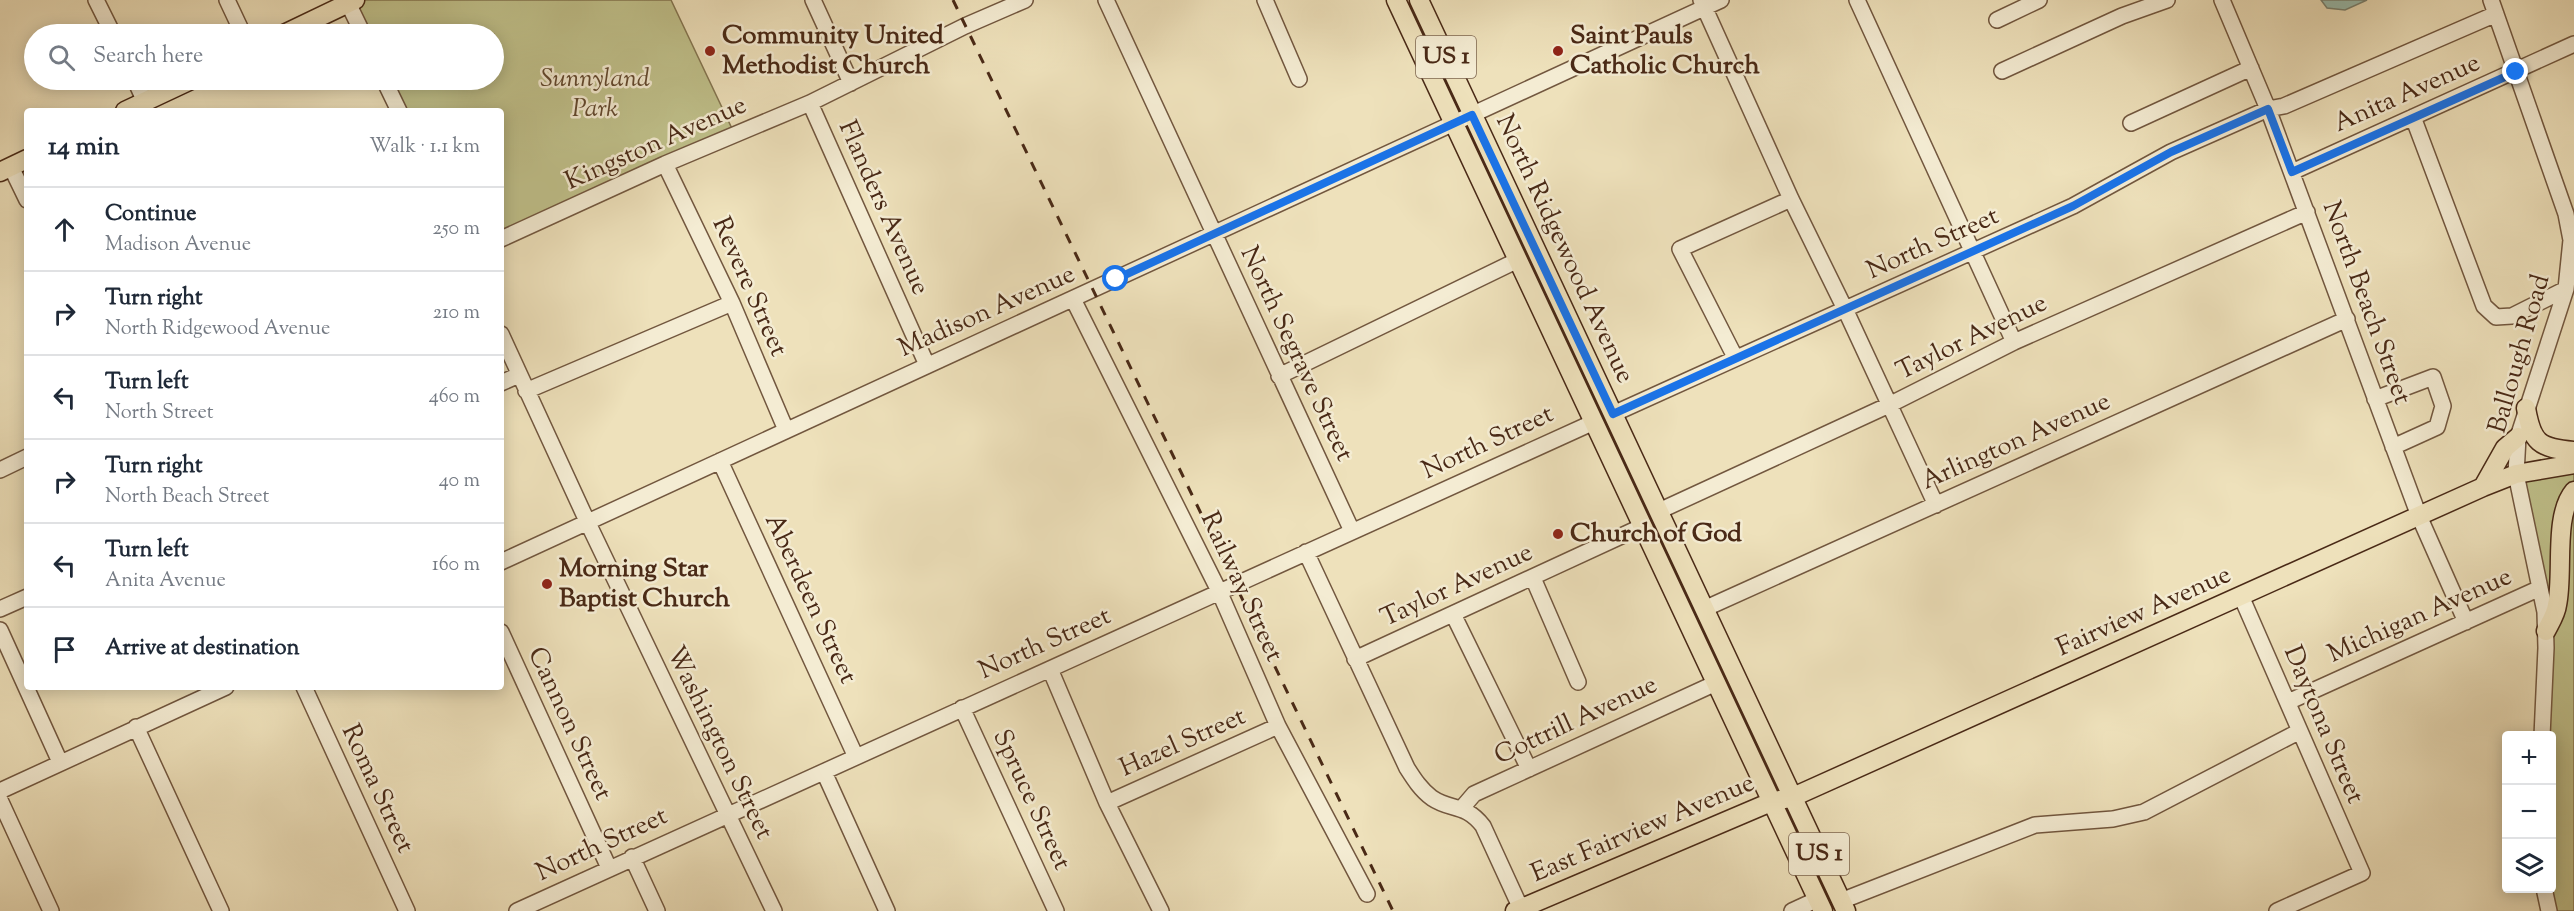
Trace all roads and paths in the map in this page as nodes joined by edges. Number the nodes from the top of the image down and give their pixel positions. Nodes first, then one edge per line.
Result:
1 (96, 0) edge
2 (227, 0) edge
3 (813, 0) edge
4 (1025, 0) edge
5 (1106, 0) edge
6 (1265, 0) edge
7 (1396, 0) edge
8 (1419, 0) edge
9 (1721, 0) edge
10 (1857, 0) edge
11 (2038, 0) edge
12 (2167, 0) edge
13 (2222, 0) edge
14 (352, 2) edge
15 (1703, 4) edge
16 (2493, 7) edge
17 (1997, 20) dead end
18 (108, 24) edge
19 (238, 24) edge
20 (305, 24) edge
21 (360, 24) edge
22 (2574, 44) edge
23 (2251, 68) junction
24 (2002, 71) dead end
25 (2516, 72) junction
26 (1299, 79) dead end
27 (851, 83) junction
28 (140, 90) edge
29 (170, 90) edge
30 (389, 90) edge
31 (145, 102) junction
32 (810, 103) junction
33 (132, 108) edge
34 (398, 108) edge
35 (2268, 109) junction
36 (1472, 115) junction
37 (2413, 117) junction
38 (1454, 123) junction
39 (2131, 123) dead end
40 (665, 164) junction
41 (13, 166) edge
42 (2292, 172) junction
43 (24, 193) edge
44 (1791, 199) junction
45 (2307, 212) junction
46 (1213, 234) junction
47 (504, 238) edge
48 (1973, 252) junction
49 (1518, 260) junction
50 (2566, 290) junction
51 (1073, 299) junction
52 (732, 303) junction
53 (1845, 309) junction
54 (2347, 319) junction
55 (504, 341) edge
56 (2014, 342) junction
57 (1735, 357) junction
58 (927, 365) junction
59 (519, 375) junction
60 (1280, 376) junction
61 (504, 382) edge
62 (526, 391) junction
63 (2375, 399) junction
64 (1889, 405) junction
65 (2526, 408) junction
66 (1613, 414) junction
67 (1593, 422) junction
68 (786, 430) junction
69 (2518, 437) junction
70 (2393, 447) junction
71 (2574, 451) edge
72 (24, 458) edge
73 (720, 461) junction
74 (2574, 464) edge
75 (1, 467) edge
76 (2516, 474) junction
77 (2483, 487) junction
78 (2574, 491) edge
79 (1936, 505) junction
80 (1659, 511) junction
81 (2420, 516) junction
82 (587, 521) junction
83 (1643, 526) junction
84 (1352, 531) junction
85 (1306, 552) junction
86 (504, 561) edge
87 (1533, 578) junction
88 (2540, 588) junction
89 (1219, 591) junction
90 (1676, 596) junction
91 (2241, 596) junction
92 (24, 598) edge
93 (0, 609) edge
94 (1704, 609) junction
95 (1454, 614) junction
96 (2466, 622) junction
97 (0, 630) edge
98 (2546, 631) junction
99 (504, 639) edge
100 (1355, 659) junction
101 (1050, 669) junction
102 (1578, 682) dead end
103 (1716, 682) junction
104 (24, 683) edge
105 (27, 690) edge
106 (219, 690) edge
107 (305, 690) edge
108 (2288, 702) junction
109 (962, 708) junction
110 (1278, 726) junction
111 (136, 727) junction
112 (2300, 731) junction
113 (2542, 731) edge
114 (856, 757) junction
115 (60, 762) junction
116 (1529, 769) junction
117 (824, 772) junction
118 (0, 791) edge
119 (1793, 797) junction
120 (0, 800) edge
121 (1771, 802) junction
122 (1107, 803) junction
123 (1462, 808) junction
124 (727, 814) junction
125 (632, 857) junction
126 (609, 868) junction
127 (2545, 893) edge
128 (1367, 894) dead end
129 (1820, 905) edge
130 (1844, 906) edge
131 (1520, 910) edge
132 (51, 911) edge
133 (221, 911) edge
134 (407, 911) edge
135 (517, 911) edge
136 (657, 911) edge
137 (774, 911) edge
138 (887, 911) edge
139 (1056, 911) edge
140 (1161, 911) edge
141 (1792, 911) edge
142 (2277, 911) edge
143 (2549, 911) edge

1 - 18 street
2 - 19 street
3 - 27 street
4 - 27 street, Kingston Avenue
5 - 46 street, North Segrave Street
6 - 26 street
7 - 38 main road, North Ridgewood Avenue / US 1
8 - 36 main road, North Ridgewood Avenue / US 1
9 - 15 street, Madison Avenue
10 - 48 street
11 - 17 street
12 - 24 street
13 - 23 street, North Beach Street
14 - 20 main road
14 - 21 street
15 - 36 street, Madison Avenue
15 - 44 street
16 - 25 street, Ballough Road
16 - 35 street, North Street
22 - 25 street, Anita Avenue
23 - 35 street, North Beach Street
23 - 39 street
25 - 37 street, Anita Avenue
25 - 50 street, Ballough Road
27 - 32 street, Kingston Avenue
28 - 31 street
29 - 31 main road
30 - 34 street
31 - 33 main road
32 - 40 street, Kingston Avenue
32 - 58 street, Flanders Avenue
35 - 42 street, North Beach Street
35 - 48 street, North Street
36 - 38 street, Madison Avenue
36 - 66 main road, North Ridgewood Avenue / US 1
37 - 42 street, Anita Avenue
37 - 50 street
38 - 46 street, Madison Avenue
38 - 49 main road, North Ridgewood Avenue / US 1
40 - 47 street, Kingston Avenue
40 - 52 street, Revere Street
41 - 43 street
42 - 45 street, North Beach Street
44 - 53 street
44 - 57 street
45 - 54 street, North Beach Street
45 - 56 street, Taylor Avenue
46 - 51 street, Madison Avenue
46 - 60 street, North Segrave Street
48 - 53 street, North Street
48 - 56 street
49 - 60 street
49 - 67 main road, North Ridgewood Avenue / US 1
50 - 65 street, Ballough Road
51 - 58 street, Madison Avenue
51 - 89 street, Railway Street
52 - 62 street
52 - 68 street, Revere Street
53 - 57 street, North Street
53 - 64 street
54 - 63 street, North Beach Street
54 - 79 street, Arlington Avenue
55 - 59 street, Washington Street
56 - 64 street, Taylor Avenue
57 - 66 street, North Street
58 - 68 street, Madison Avenue
59 - 61 street
59 - 62 street, Washington Street
60 - 84 street, North Segrave Street
62 - 82 street, Washington Street
63 - 70 street, North Beach Street
63 - 70 street
64 - 79 street
64 - 80 street, Taylor Avenue
65 - 69 street, Ballough Road
65 - 71 main road
66 - 80 main road, North Ridgewood Avenue / US 1
67 - 83 main road, North Ridgewood Avenue / US 1
67 - 84 street, North Street
68 - 73 street, Madison Avenue
69 - 76 street, Ballough Road
69 - 77 main road
70 - 81 street, North Beach Street
72 - 75 street
73 - 82 street, Madison Avenue
73 - 114 street, Aberdeen Street
74 - 76 main road
76 - 77 main road, Fairview Avenue
76 - 88 street, Ballough Road
77 - 81 main road, Fairview Avenue
78 - 98 main road
79 - 94 street, Arlington Avenue
80 - 94 main road, North Ridgewood Avenue / US 1
81 - 91 main road, Fairview Avenue
81 - 96 street, North Beach Street
82 - 86 street, Madison Avenue
82 - 124 street, Washington Street
83 - 87 street, Taylor Avenue
83 - 90 main road, North Ridgewood Avenue / US 1
84 - 85 street, North Street
85 - 89 street, North Street
85 - 100 street
87 - 95 street, Taylor Avenue
87 - 102 street
88 - 96 street, Michigan Avenue
88 - 98 street
89 - 101 street, North Street
89 - 110 street, Railway Street
90 - 94 main road
90 - 103 main road, North Ridgewood Avenue / US 1
91 - 108 street, Daytona Street
91 - 119 main road, Fairview Avenue
92 - 93 street
94 - 119 main road, North Ridgewood Avenue / US 1
95 - 100 street, Taylor Avenue
95 - 116 street
96 - 108 street, Michigan Avenue
97 - 104 street
98 - 113 street
99 - 126 street, Cannon Street
100 - 123 street
101 - 109 street, North Street
101 - 122 street
103 - 116 street, Cottrill Avenue
103 - 121 main road, North Ridgewood Avenue / US 1
105 - 115 street
106 - 111 street
107 - 134 street, Roma Street
108 - 112 street, Daytona Street
109 - 114 street, North Street
109 - 139 street, Spruce Street
110 - 122 street, Hazel Street
110 - 128 street, Railway Street
111 - 115 street
111 - 133 street
112 - 130 street
112 - 142 street, Daytona Street
114 - 117 street, North Street
115 - 118 street
116 - 123 street, Cottrill Avenue
117 - 124 street, North Street
117 - 138 street
119 - 121 main road, East Fairview Avenue
119 - 130 main road, North Ridgewood Avenue / US 1
120 - 132 street
121 - 129 main road, North Ridgewood Avenue / US 1
121 - 131 main road, East Fairview Avenue
122 - 140 street
123 - 131 street
124 - 125 street, North Street
124 - 137 street, Washington Street
125 - 126 street, North Street
125 - 136 street
126 - 135 street, North Street
127 - 143 street
129 - 141 street

